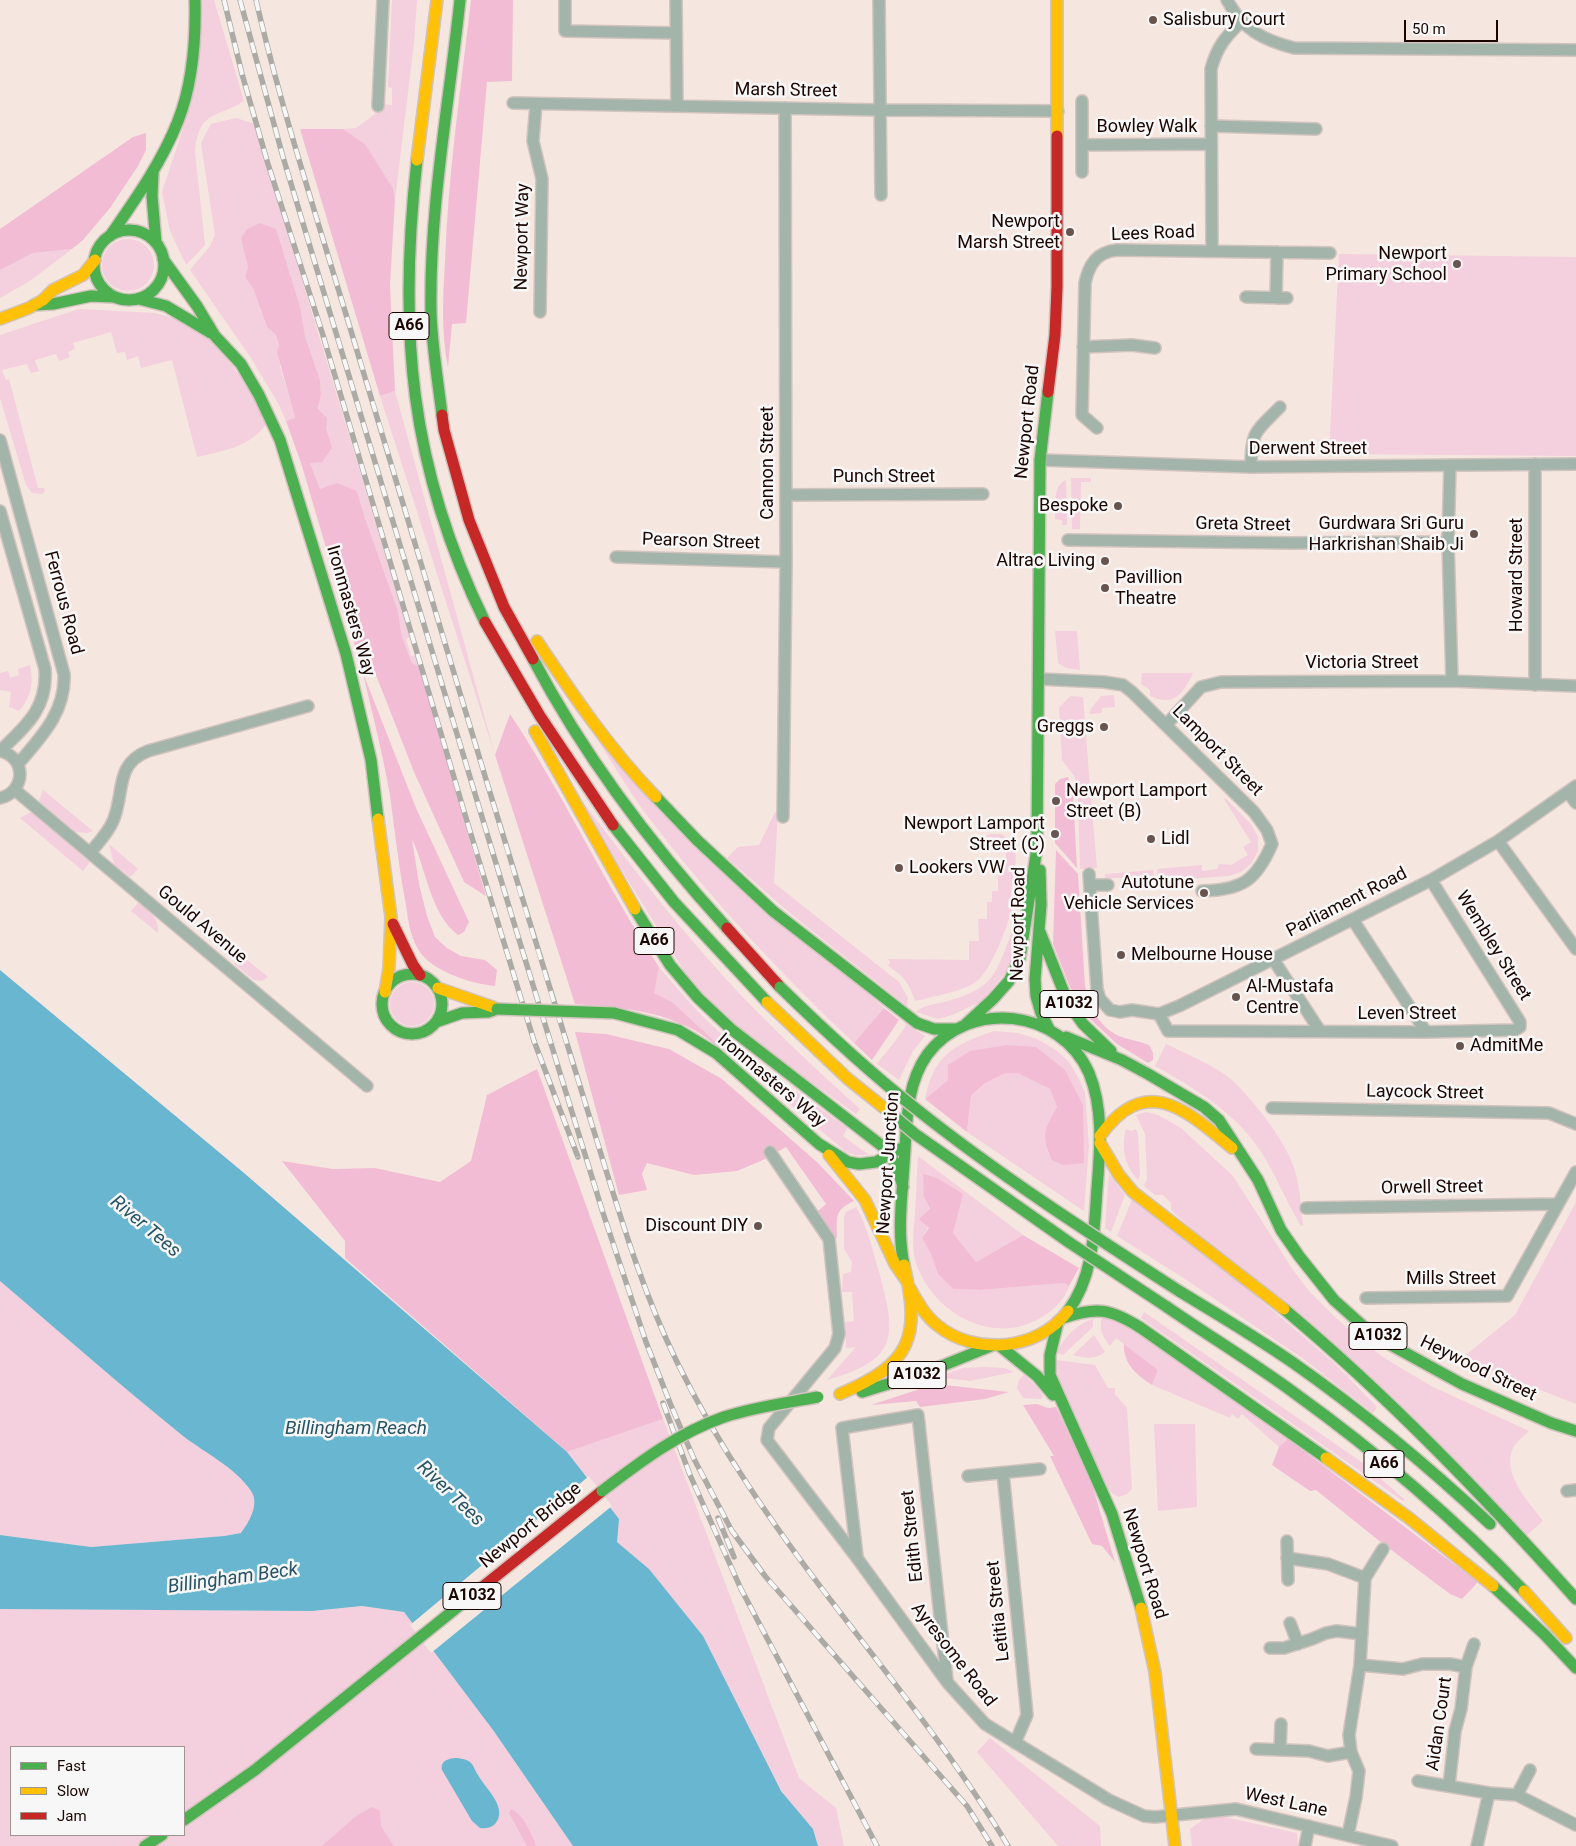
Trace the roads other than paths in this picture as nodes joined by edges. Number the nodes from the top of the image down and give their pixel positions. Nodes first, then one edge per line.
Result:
1 (195, 0) edge
2 (383, 0) edge
3 (436, 0) edge
4 (461, 0) edge
5 (565, 0) edge
6 (676, 0) edge
7 (879, 0) edge
8 (1057, 0) edge
9 (1227, 0) edge
10 (1242, 21) junction
11 (676, 32) junction
12 (1576, 50) edge
13 (1082, 101) dead end
14 (513, 103) dead end
15 (536, 104) junction
16 (378, 106) dead end
17 (677, 106) junction
18 (785, 108) junction
19 (880, 110) junction
20 (1058, 111) junction
21 (1211, 126) junction
22 (1316, 129) dead end
23 (1211, 144) junction
24 (1082, 145) junction
25 (154, 171) junction
26 (1082, 172) dead end
27 (880, 195) dead end
28 (110, 236) junction
29 (156, 243) junction
30 (1212, 250) junction
31 (1277, 252) junction
32 (1330, 253) dead end
33 (164, 259) junction
34 (95, 260) junction
35 (114, 296) junction
36 (1246, 297) dead end
37 (139, 299) junction
38 (33, 306) junction
39 (540, 312) dead end
40 (0, 319) edge
41 (215, 336) junction
42 (1084, 347) junction
43 (1155, 348) dead end
44 (1280, 407) dead end
45 (1097, 428) dead end
46 (0, 440) edge
47 (1040, 460) junction
48 (1535, 464) junction
49 (1576, 464) edge
50 (1450, 465) junction
51 (1251, 467) junction
52 (982, 494) dead end
53 (786, 495) junction
54 (464, 510) junction
55 (0, 511) edge
56 (1068, 540) dead end
57 (1448, 542) junction
58 (616, 557) dead end
59 (786, 562) junction
60 (484, 620) junction
61 (1039, 679) junction
62 (1452, 680) junction
63 (1535, 685) junction
64 (1576, 686) edge
65 (520, 704) dead end
66 (308, 706) dead end
67 (529, 721) dead end
68 (1166, 725) junction
69 (0, 751) edge
70 (18, 764) junction
71 (1572, 789) edge
72 (15, 790) junction
73 (0, 798) edge
74 (1576, 803) edge
75 (783, 817) dead end
76 (1498, 840) junction
77 (1036, 848) junction
78 (90, 853) junction
79 (1431, 880) junction
80 (1108, 885) dead end
81 (1202, 891) dead end
82 (391, 917) junction
83 (1353, 920) junction
84 (1040, 932) junction
85 (1576, 949) edge
86 (1273, 959) junction
87 (420, 975) junction
88 (438, 988) junction
89 (385, 992) junction
90 (497, 1009) junction
91 (1159, 1014) junction
92 (436, 1022) junction
93 (961, 1027) junction
94 (1515, 1030) joint
95 (1052, 1031) junction
96 (1320, 1031) junction
97 (1426, 1032) junction
98 (1122, 1060) junction
99 (367, 1086) dead end
100 (1272, 1108) dead end
101 (1576, 1124) edge
102 (1100, 1139) junction
103 (906, 1142) junction
104 (819, 1144) junction
105 (770, 1152) dead end
106 (891, 1155) junction
107 (1247, 1162) junction
108 (1576, 1172) edge
109 (903, 1186) junction
110 (1558, 1204) junction
111 (1306, 1208) dead end
112 (907, 1283) junction
113 (1366, 1298) dead end
114 (1060, 1320) junction
115 (996, 1346) junction
116 (840, 1394) junction
117 (1065, 1411) junction
118 (1576, 1431) edge
119 (1040, 1469) dead end
120 (1003, 1473) junction
121 (968, 1476) dead end
122 (1497, 1531) dead end
123 (1287, 1541) dead end
124 (1383, 1549) dead end
125 (1516, 1551) dead end
126 (857, 1558) junction
127 (1287, 1558) junction
128 (1365, 1578) junction
129 (1288, 1580) dead end
130 (1576, 1599) edge
131 (1576, 1613) edge
132 (1290, 1623) dead end
133 (1362, 1634) junction
134 (1298, 1644) junction
135 (1474, 1644) dead end
136 (1270, 1648) dead end
137 (1576, 1650) edge
138 (1360, 1665) junction
139 (1466, 1667) junction
140 (1576, 1668) edge
141 (947, 1682) junction
142 (1281, 1724) dead end
143 (1015, 1743) junction
144 (1280, 1749) junction
145 (1256, 1750) dead end
146 (1351, 1752) junction
147 (1530, 1770) dead end
148 (1418, 1781) dead end
149 (1449, 1786) junction
150 (1489, 1793) junction
151 (1517, 1795) junction
152 (1170, 1814) junction
153 (185, 1819) edge
154 (1576, 1825) edge
155 (1308, 1826) junction
156 (1348, 1835) junction
157 (160, 1836) edge
158 (145, 1846) edge
159 (1174, 1846) edge
160 (1305, 1846) edge
161 (1392, 1846) edge
162 (1477, 1846) edge

1 - 25 main road
2 - 16 street
3 - 60 main road, A66
4 - 54 main road, A66
5 - 11 street
6 - 11 street
7 - 19 street
8 - 20 main road, Newport Road
9 - 10 street
10 - 12 street
10 - 21 street, Lees Road
11 - 17 street
13 - 24 street, Bowley Walk
14 - 15 street, Marsh Street
15 - 17 street, Marsh Street
15 - 39 street, Newport Way
17 - 18 street, Marsh Street
18 - 19 street, Marsh Street
18 - 53 street, Cannon Street
19 - 20 street, Marsh Street
19 - 27 street
20 - 47 main road, Newport Road
21 - 22 street
21 - 23 street, Lees Road
23 - 24 street, Bowley Walk
23 - 30 street, Lees Road
24 - 26 street, Bowley Walk
25 - 28 main road
25 - 29 main road
28 - 29 main road
28 - 34 main road
29 - 33 main road
30 - 31 street
30 - 42 street, Lees Road
31 - 32 street
31 - 36 street
33 - 37 main road
33 - 41 main road
34 - 35 main road
34 - 38 main road
35 - 37 main road
35 - 38 main road
37 - 41 main road
38 - 40 main road
41 - 82 main road, Ironmasters Way
42 - 43 street
42 - 45 street, Lees Road
44 - 51 street
46 - 70 street, Ferrous Road
47 - 51 street, Derwent Street
47 - 61 main road, Newport Road
48 - 49 street, Derwent Street
48 - 50 street, Derwent Street
48 - 63 street, Howard Street
50 - 51 street, Derwent Street
50 - 57 street
52 - 53 street, Punch Street
53 - 59 street, Cannon Street
54 - 93 main road
54 - 122 main road, A66, bridge
55 - 69 street, Ferrous Road
56 - 57 street, Greta Street
57 - 62 street
58 - 59 street, Pearson Street
59 - 75 street, Cannon Street
60 - 65 main road, A66
60 - 137 main road, A66, bridge
61 - 68 street, Lamport Street
61 - 77 main road, Newport Road
62 - 63 street, Victoria Street
62 - 68 street, Victoria Street
63 - 64 street, Victoria Street
66 - 78 street
67 - 106 main road, A66
68 - 81 street, Lamport Street
69 - 70 street
70 - 72 street
71 - 74 street
71 - 76 street, Parliament Road
72 - 73 street
72 - 78 street, Gould Avenue
76 - 79 street, Parliament Road
76 - 85 street
77 - 84 main road, Newport Road
77 - 93 main road, Newport Road
78 - 99 street, Gould Avenue
79 - 83 street, Parliament Road
79 - 94 street, Wembley Street
80 - 91 street
82 - 87 main road, Ironmasters Way
82 - 89 main road, Ironmasters Way
83 - 86 street, Parliament Road
83 - 97 street
84 - 95 main road, Newport Road
84 - 98 main road, A1032
86 - 91 street, Parliament Road
86 - 96 street
87 - 88 main road, Ironmasters Way
87 - 89 main road
88 - 90 main road, Ironmasters Way
88 - 92 main road
89 - 92 main road, Ironmasters Way
90 - 92 main road, Ironmasters Way
90 - 104 main road, Ironmasters Way, bridge
91 - 96 street, Leven Street
93 - 95 main road, Newport Junction
93 - 103 main road, Newport Junction
94 - 97 street, Leven Street
95 - 98 main road, Heywood Street / A1032
95 - 102 main road, Newport Junction
96 - 97 street, Leven Street
98 - 107 main road, Heywood Street / A1032
100 - 101 street, Laycock Street
102 - 107 main road, Heywood Street / A1032
102 - 114 main road, Newport Junction
102 - 130 main road, A66
103 - 106 main road
103 - 109 main road, Newport Junction
104 - 106 main road
104 - 112 main road
105 - 126 street, Ayresome Road
106 - 109 main road, A66
107 - 118 main road, Heywood Street / A1032
108 - 110 street
109 - 112 main road, Newport Junction
110 - 111 street, Orwell Street
110 - 113 street, Mills Street
112 - 115 main road, Newport Junction
112 - 116 main road, A1032
114 - 115 main road, Newport Junction
114 - 117 main road, Newport Road
114 - 140 main road
115 - 116 main road, A1032
115 - 117 main road, Newport Road
116 - 153 main road, Newport Bridge / A1032, bridge
117 - 152 main road, Newport Road
119 - 120 street
120 - 121 street
120 - 143 street, Letitia Street
123 - 127 street
124 - 128 street
125 - 131 main road
126 - 141 street, Ayresome Road
126 - 141 street, Edith Street
127 - 128 street
127 - 129 street
128 - 133 street
132 - 134 street
133 - 134 street
133 - 138 street
134 - 136 street
135 - 139 street, Aidan Court
138 - 139 street, Aidan Court
138 - 146 street
139 - 149 street, Aidan Court
141 - 143 street, Ayresome Road
142 - 144 street
143 - 152 street, Ayresome Road
144 - 145 street
144 - 146 street
146 - 156 street
147 - 151 street
148 - 149 street, Aidan Court
149 - 150 street, Aidan Court
150 - 151 street, Aidan Court
150 - 162 street
151 - 154 street, Aidan Court
152 - 155 street, West Lane
152 - 159 main road, Newport Road
155 - 156 street, West Lane
155 - 160 street
156 - 161 street, West Lane
157 - 158 main road

